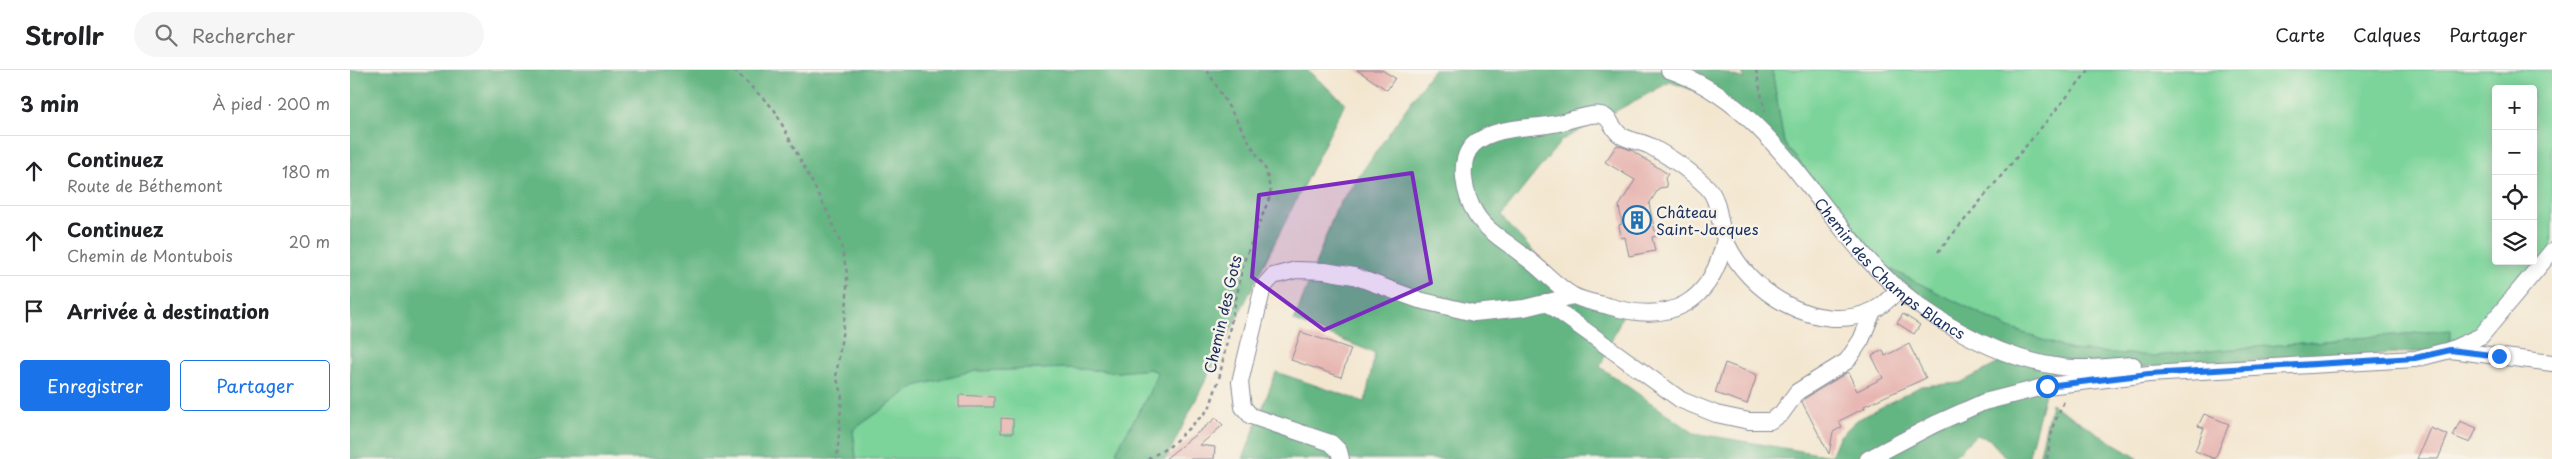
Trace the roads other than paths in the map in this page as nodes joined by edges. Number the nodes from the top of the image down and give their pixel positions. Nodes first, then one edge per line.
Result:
1 (1669, 70) edge
2 (1725, 239) junction
3 (2552, 251) edge
4 (1899, 289) junction
5 (1573, 296) junction
6 (1546, 302) junction
7 (1873, 311) junction
8 (2450, 350) junction
9 (2552, 363) edge
10 (2149, 374) junction
11 (1341, 459) edge
12 (1868, 459) edge

1 - 4 street, Chemin des Champs Blancs
2 - 5 street
2 - 5 street
2 - 7 street
3 - 8 street
4 - 7 street
4 - 10 street, Chemin des Champs Blancs
5 - 6 street
6 - 7 street
6 - 11 street
8 - 9 street
8 - 10 street
10 - 12 street

